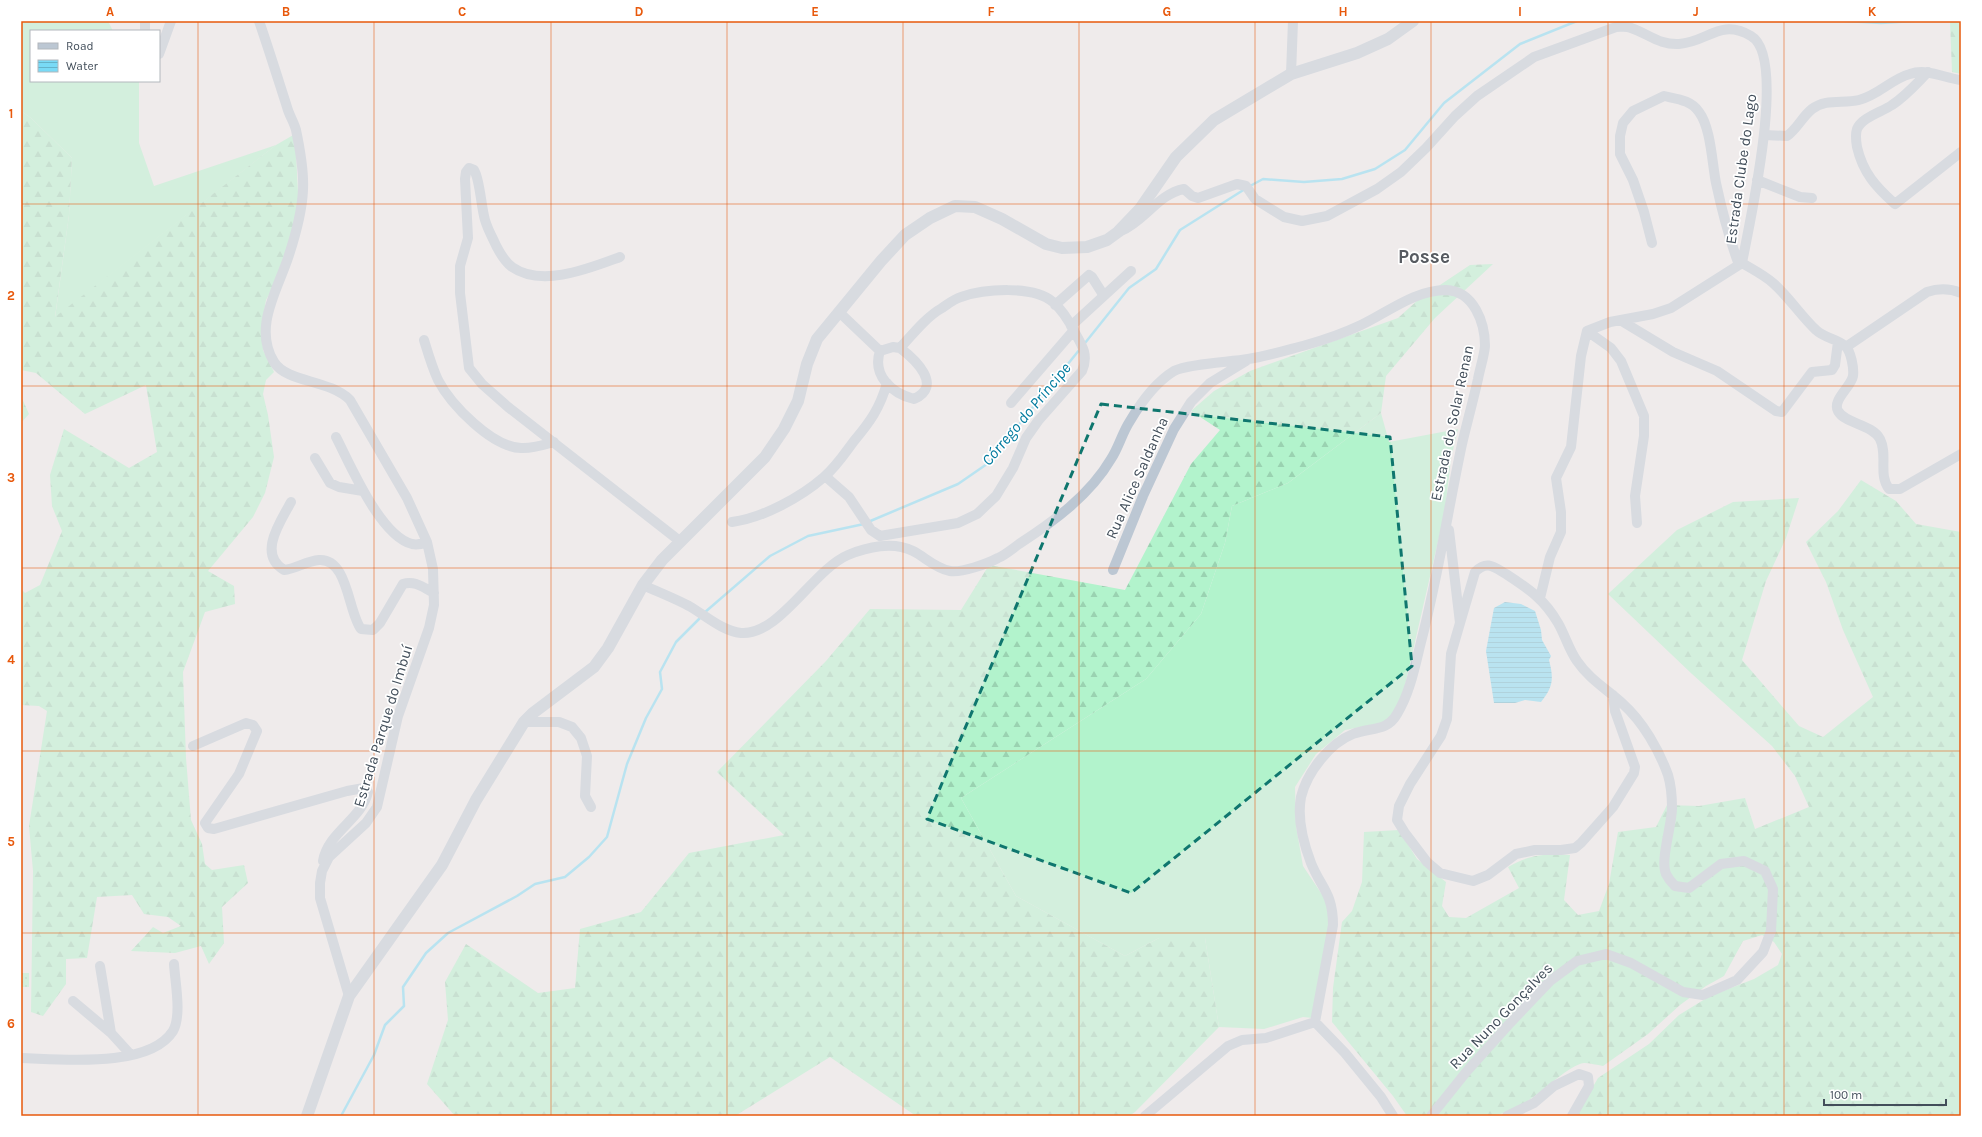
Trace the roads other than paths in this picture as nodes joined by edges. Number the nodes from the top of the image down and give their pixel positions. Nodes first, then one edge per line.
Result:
1 (171, 21) edge
2 (259, 21) edge
3 (1292, 21) edge
4 (1414, 21) edge
5 (1616, 24) edge
6 (160, 51) edge
7 (1928, 72) junction
8 (1291, 74) junction
9 (1961, 80) edge
10 (1764, 135) junction
11 (1961, 152) edge
12 (1757, 180) junction
13 (1812, 198) dead end
14 (1118, 232) junction
15 (1652, 242) dead end
16 (620, 257) dead end
17 (1741, 264) junction
18 (1131, 271) dead end
19 (1961, 293) edge
20 (1104, 296) junction
21 (1055, 305) junction
22 (839, 312) junction
23 (1620, 320) junction
24 (1072, 328) junction
25 (1587, 331) junction
26 (424, 340) dead end
27 (1842, 345) junction
28 (900, 348) junction
29 (880, 351) junction
30 (1250, 359) junction
31 (887, 383) junction
32 (1011, 403) dead end
33 (336, 437) dead end
34 (554, 442) junction
35 (1961, 454) edge
36 (315, 458) dead end
37 (825, 476) junction
38 (362, 491) junction
39 (291, 502) dead end
40 (1447, 518) junction
41 (732, 522) dead end
42 (1637, 524) dead end
43 (427, 542) junction
44 (681, 542) junction
45 (1113, 570) dead end
46 (643, 585) junction
47 (434, 593) junction
48 (1540, 598) junction
49 (1460, 623) junction
50 (1613, 695) junction
51 (524, 722) junction
52 (193, 746) dead end
53 (591, 807) dead end
54 (322, 871) junction
55 (174, 964) dead end
56 (100, 966) dead end
57 (349, 996) junction
58 (73, 1001) dead end
59 (1315, 1022) junction
60 (112, 1033) junction
61 (131, 1056) junction
62 (21, 1058) edge
63 (307, 1116) edge
64 (1145, 1116) edge
65 (1393, 1116) edge
66 (1431, 1116) edge
67 (1506, 1116) edge
68 (1572, 1116) edge

1 - 6 street
2 - 43 street, Estrada Parque do Imbuí
3 - 8 street
4 - 8 street
5 - 10 street, Estrada Clube do Lago
5 - 14 street, Estrada Clube do Lago
7 - 9 street
7 - 10 street
7 - 11 street
8 - 14 street
10 - 12 street, Estrada Clube do Lago
12 - 13 street
12 - 17 street, Estrada Clube do Lago
14 - 22 street
15 - 17 street
16 - 34 street
17 - 23 street, Estrada Clube do Lago
17 - 27 street
18 - 20 street
19 - 27 street
20 - 21 street
20 - 24 street
21 - 24 street
21 - 28 street
22 - 29 street
22 - 44 street
23 - 25 street, Estrada Clube do Lago
23 - 27 street
24 - 32 street
24 - 37 street
25 - 42 street
25 - 48 street
26 - 34 street
27 - 35 street
28 - 29 street
28 - 31 street
29 - 31 street
30 - 40 street, Estrada do Solar Renan
30 - 45 street, Rua Alice Saldanha
30 - 46 street, Estrada do Solar Renan
31 - 37 street
33 - 38 street
34 - 44 street
36 - 38 street
37 - 41 street
38 - 43 street
39 - 47 street
40 - 49 street
40 - 59 street, Estrada do Solar Renan
43 - 47 street, Estrada Parque do Imbuí
44 - 46 street
46 - 51 street
47 - 54 street, Estrada Parque do Imbuí
48 - 49 street, Rua Nuno Gonçalves
48 - 50 street, Rua Nuno Gonçalves
49 - 50 street
50 - 66 street, Rua Nuno Gonçalves
51 - 53 street
51 - 57 street
52 - 54 street
54 - 57 street, Estrada Parque do Imbuí
55 - 61 street
56 - 60 street
57 - 63 street
58 - 60 street
59 - 64 street
59 - 65 street
60 - 61 street
61 - 62 street
67 - 68 street

